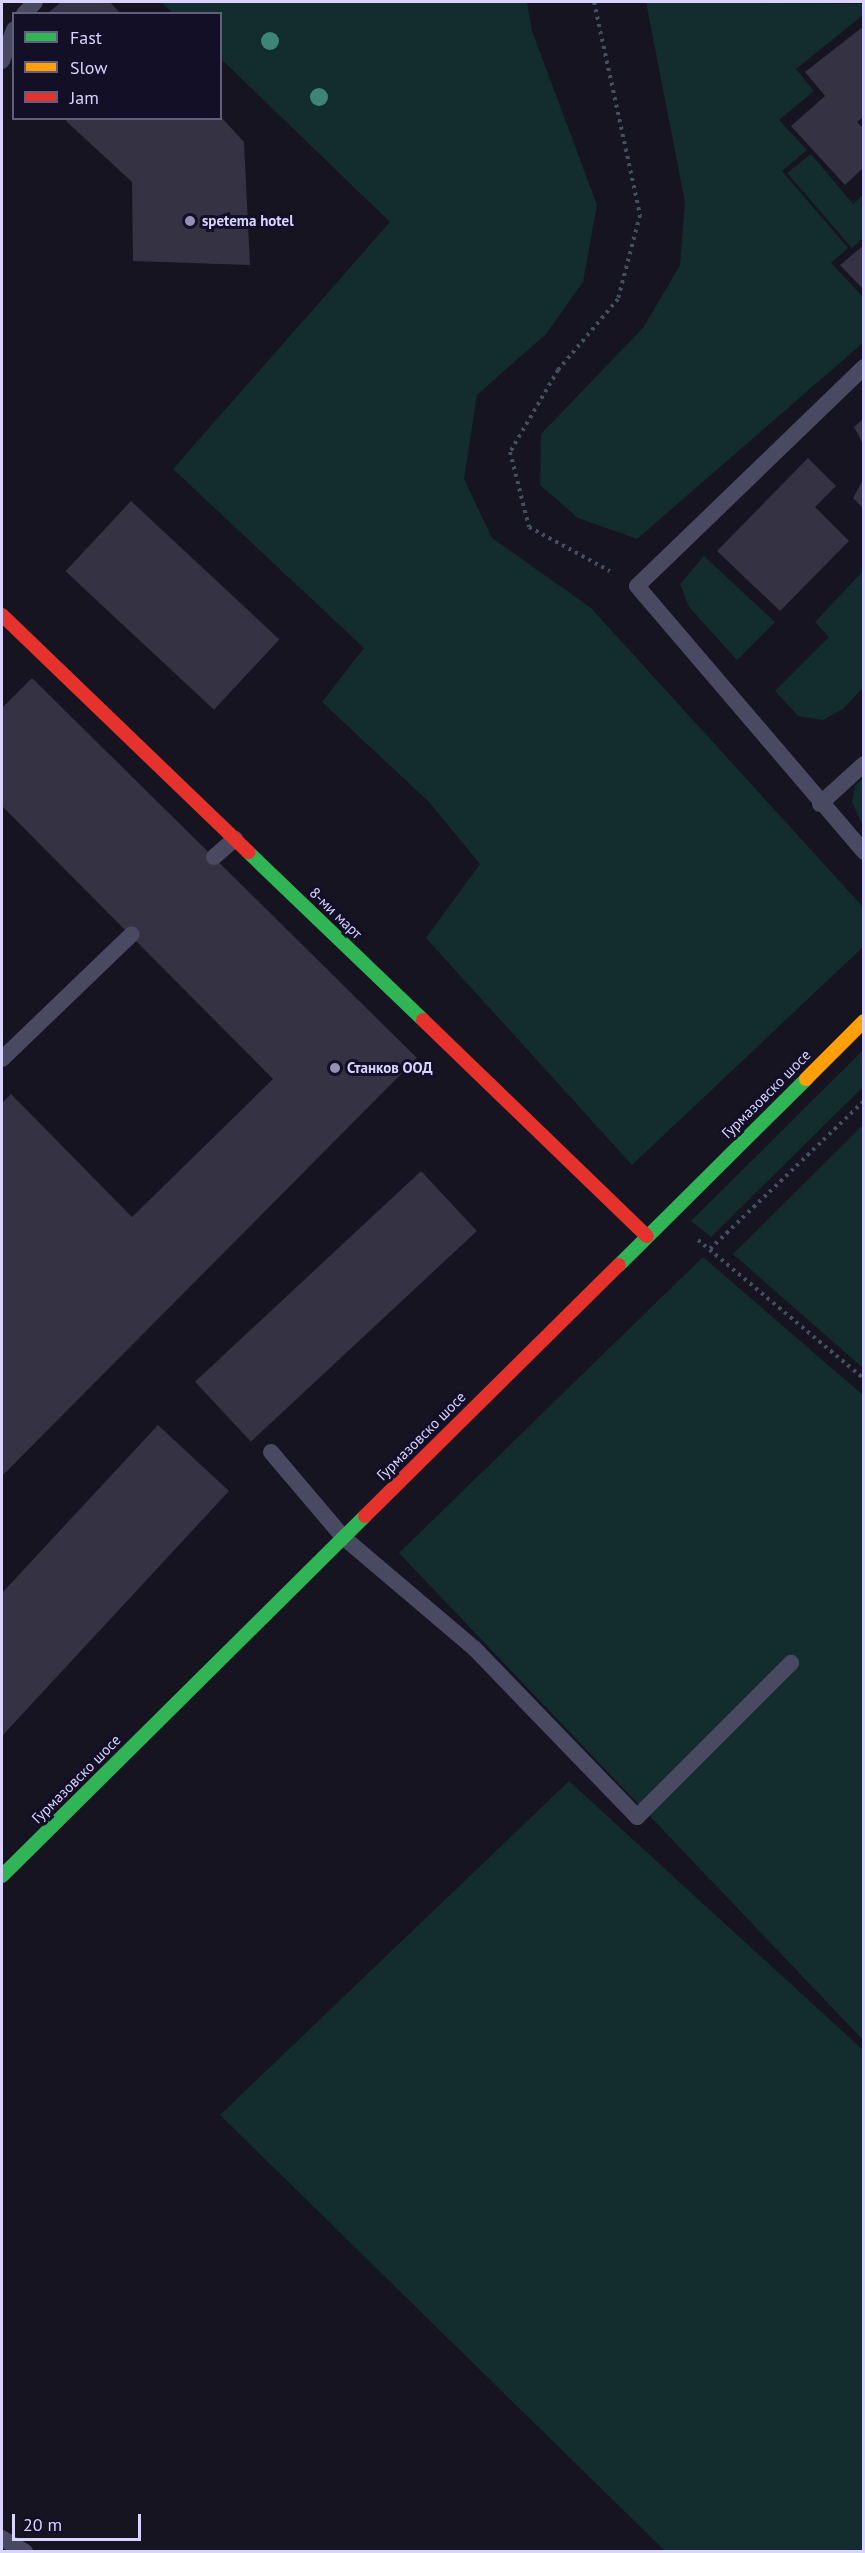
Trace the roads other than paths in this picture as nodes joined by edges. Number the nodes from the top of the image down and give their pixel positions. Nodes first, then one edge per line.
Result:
1 (12, 34) edge
2 (2, 61) edge
3 (864, 367) edge
4 (2, 615) edge
5 (864, 764) edge
6 (820, 804) junction
7 (235, 839) junction
8 (864, 852) edge
9 (214, 857) dead end
10 (132, 934) dead end
11 (864, 1021) edge
12 (2, 1059) edge
13 (647, 1236) junction
14 (271, 1452) dead end
15 (343, 1537) junction
16 (791, 1663) dead end
17 (2, 1876) edge
18 (2, 2538) edge
19 (26, 2552) edge

1 - 2 lane
3 - 6 lane
4 - 7 street, 8-ми март
5 - 6 lane
6 - 8 lane
7 - 9 lane
7 - 13 street, 8-ми март
10 - 12 lane
11 - 13 street, Гурмазовско шосе
13 - 15 street, Гурмазовско шосе
14 - 15 lane
15 - 16 lane
15 - 17 street, Гурмазовско шосе
18 - 19 lane

